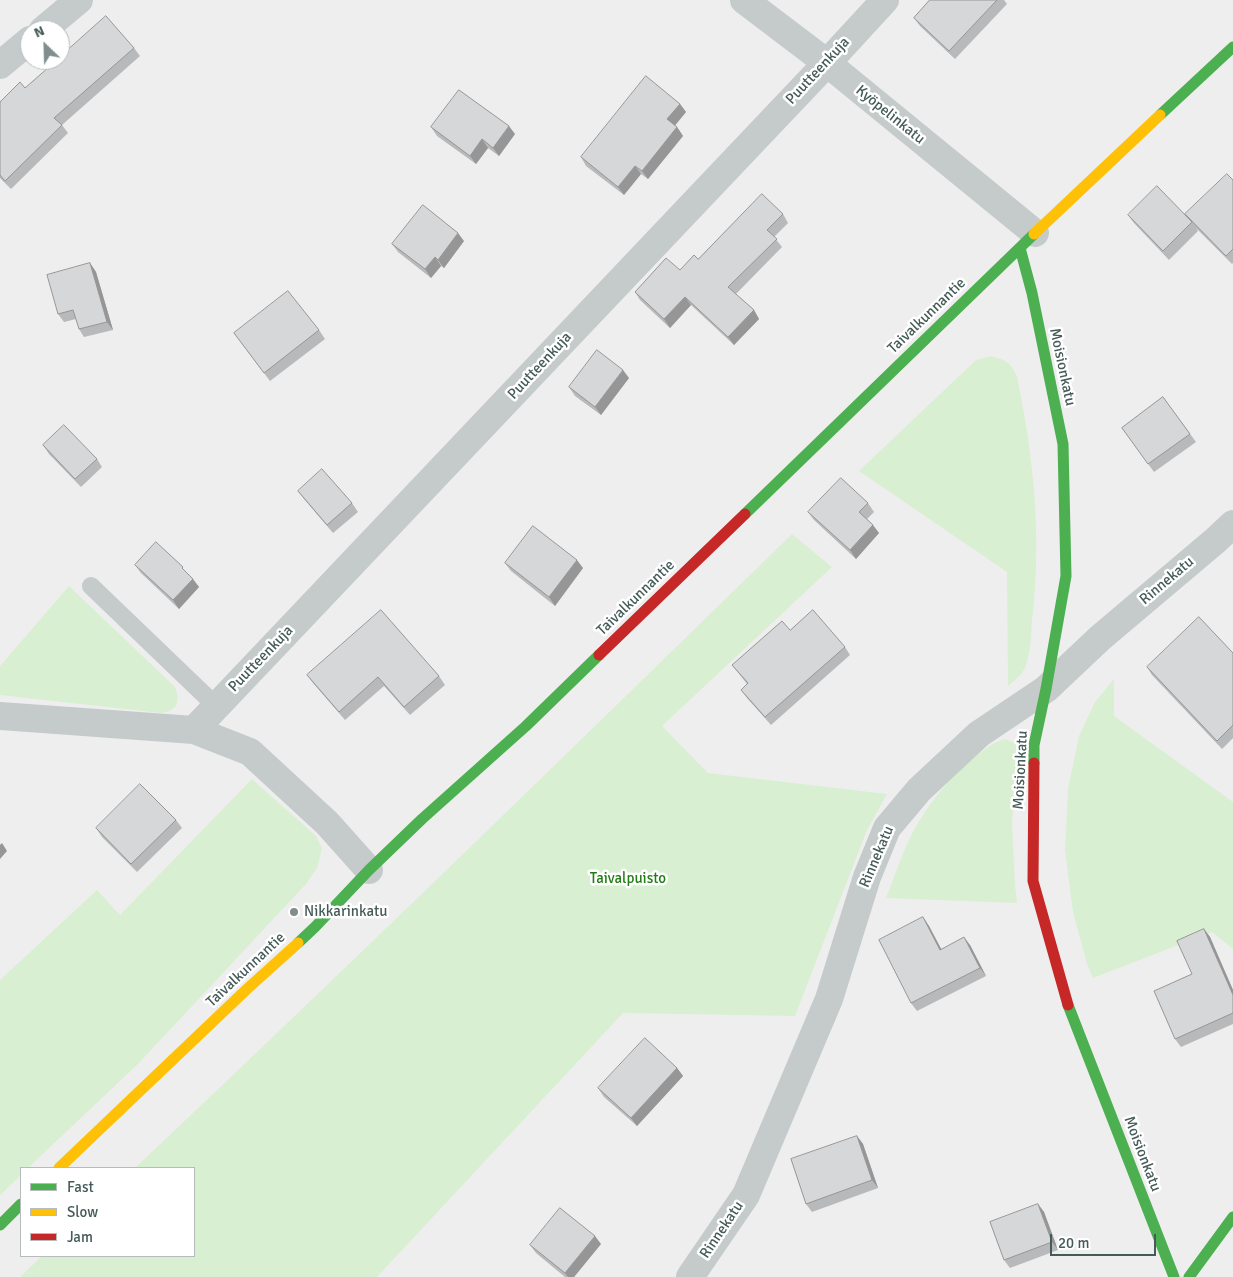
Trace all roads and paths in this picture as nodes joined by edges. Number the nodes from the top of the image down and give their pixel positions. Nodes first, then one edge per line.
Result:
1 (79, 0) edge
2 (744, 0) edge
3 (885, 0) edge
4 (54, 20) edge
5 (1233, 47) edge
6 (20, 48) edge
7 (827, 63) junction
8 (0, 64) edge
9 (1027, 240) junction
10 (1233, 524) edge
11 (91, 586) dead end
12 (1046, 689) junction
13 (216, 706) junction
14 (5, 721) edge
15 (194, 730) junction
16 (369, 870) junction
17 (60, 1167) edge
18 (20, 1205) edge
19 (1233, 1218) edge
20 (0, 1225) edge
21 (690, 1277) edge
22 (1174, 1277) edge
23 (1189, 1277) edge

1 - 4 street
2 - 7 street, Kyöpelinkatu
3 - 7 street, Puutteenkuja
5 - 9 main road, Taivalkunnantie
6 - 8 street
7 - 9 street, Kyöpelinkatu
7 - 13 street, Puutteenkuja
9 - 12 main road, Moisionkatu
9 - 16 main road, Taivalkunnantie
10 - 12 street, Rinnekatu
11 - 13 lane
12 - 21 street, Rinnekatu
12 - 22 main road, Moisionkatu
13 - 15 street, Puutteenkuja
14 - 15 street
15 - 16 street
16 - 17 main road, Taivalkunnantie
18 - 20 main road
19 - 23 main road

